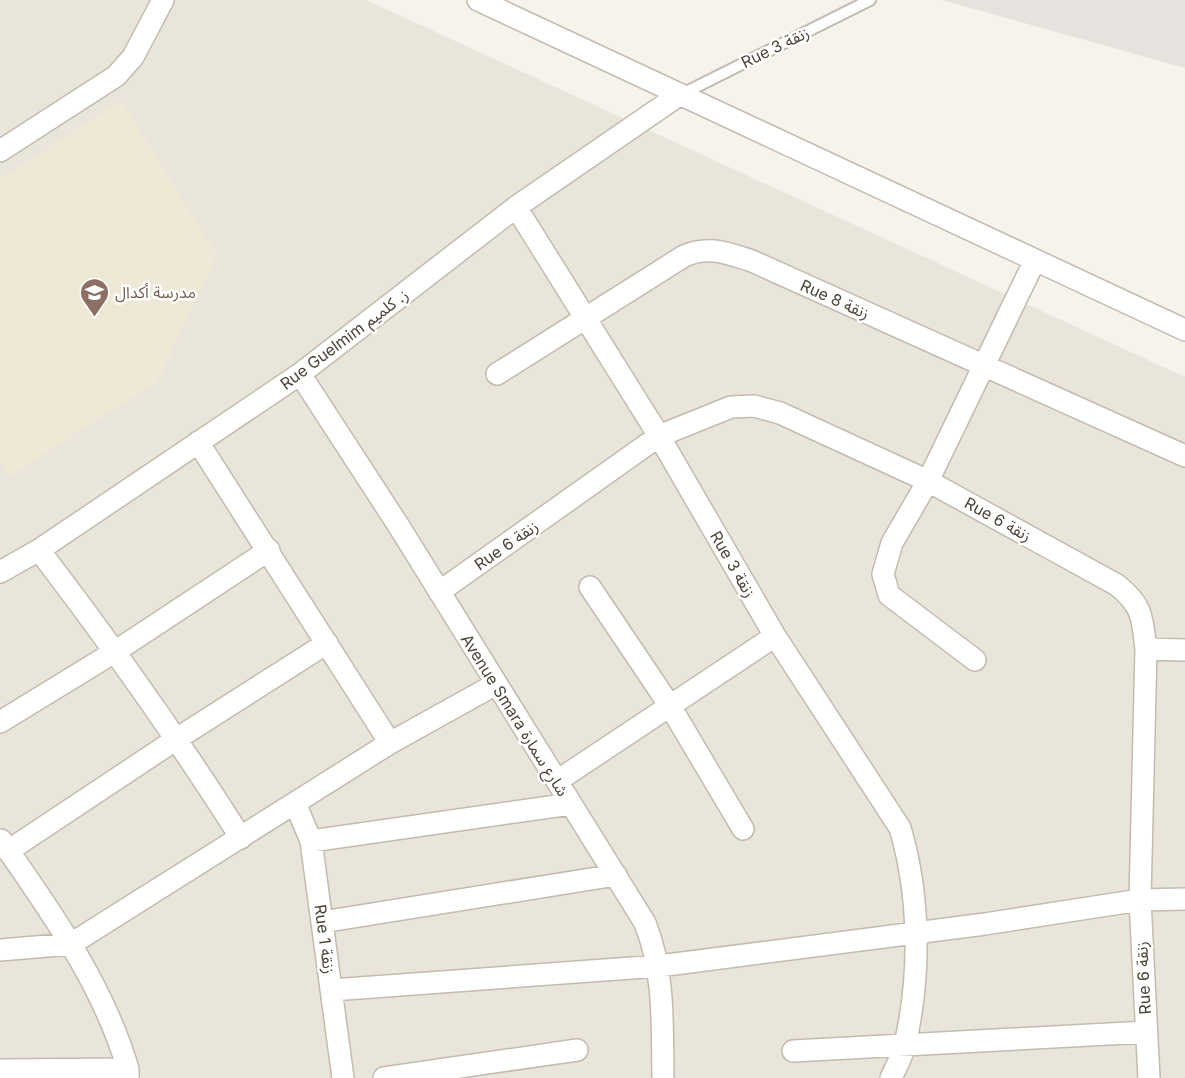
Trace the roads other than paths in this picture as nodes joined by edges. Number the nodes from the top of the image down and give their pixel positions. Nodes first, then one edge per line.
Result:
1 (163, 0) edge
2 (478, 0) edge
3 (870, 0) edge
4 (679, 95) junction
5 (0, 151) edge
6 (516, 207) junction
7 (1035, 260) junction
8 (585, 318) junction
9 (1185, 330) edge
10 (984, 366) junction
11 (300, 374) junction
12 (497, 374) dead end
13 (658, 436) junction
14 (198, 442) junction
15 (1185, 456) edge
16 (928, 481) junction
17 (39, 550) junction
18 (269, 550) junction
19 (0, 572) edge
20 (590, 587) dead end
21 (439, 592) junction
22 (776, 636) junction
23 (327, 643) junction
24 (1146, 649) junction
25 (1185, 650) edge
26 (116, 651) junction
27 (975, 660) dead end
28 (496, 684) junction
29 (670, 706) junction
30 (0, 722) edge
31 (178, 738) junction
32 (390, 743) junction
33 (556, 782) junction
34 (295, 803) junction
35 (571, 804) junction
36 (743, 829) dead end
37 (241, 837) junction
38 (311, 841) junction
39 (4, 845) edge
40 (616, 874) junction
41 (1185, 899) edge
42 (1140, 900) junction
43 (322, 922) junction
44 (915, 931) junction
45 (71, 944) junction
46 (0, 950) edge
47 (659, 966) junction
48 (332, 990) junction
49 (1146, 1032) junction
50 (905, 1046) junction
51 (577, 1050) dead end
52 (793, 1051) dead end
53 (0, 1070) edge
54 (128, 1073) edge
55 (343, 1078) edge
56 (384, 1078) edge
57 (663, 1078) edge
58 (891, 1078) edge
59 (1149, 1078) edge

1 - 5 street
2 - 4 street
3 - 4 lane, Rue 3 زنقة
4 - 6 street, Rue Guelmim ز. كلميم
4 - 7 street
6 - 8 street, Rue 3 زنقة
6 - 11 street, Rue Guelmim ز. كلميم
7 - 9 street
7 - 10 street
8 - 10 street, Rue 8 زنقة
8 - 12 street, Rue 8 زنقة
8 - 13 street, Rue 3 زنقة
10 - 15 street, Rue 8 زنقة
10 - 16 street
11 - 14 street, Rue Guelmim ز. كلميم
11 - 21 street, Avenue Smara شارع سمارة
13 - 16 street, Rue 6 زنقة
13 - 21 street, Rue 6 زنقة
13 - 22 street, Rue 3 زنقة
14 - 17 street, Rue Guelmim ز. كلميم
14 - 18 street
16 - 24 street, Rue 6 زنقة
16 - 27 street
17 - 19 street, Rue Guelmim ز. كلميم
17 - 26 street
18 - 23 street
18 - 26 street
20 - 29 street
21 - 28 street, Avenue Smara شارع سمارة
22 - 29 street
22 - 44 street, Rue 3 زنقة
23 - 31 street
23 - 32 street
24 - 25 street
24 - 42 street, Rue 6 زنقة
26 - 30 street
26 - 31 street
28 - 32 street
28 - 33 street, Avenue Smara شارع سمارة
29 - 33 street
29 - 36 street
31 - 37 street
31 - 39 street
32 - 34 street
33 - 35 street, Avenue Smara شارع سمارة
34 - 37 street
34 - 38 street, Rue 1 زنقة
35 - 38 street
35 - 40 street, Avenue Smara شارع سمارة
37 - 45 street
38 - 43 street, Rue 1 زنقة
39 - 45 street
40 - 43 street
40 - 47 street, Avenue Smara شارع سمارة
41 - 42 street
42 - 44 street
42 - 49 street, Rue 6 زنقة
43 - 48 street, Rue 1 زنقة
44 - 47 street
44 - 50 street, Rue 3 زنقة
45 - 46 street
45 - 54 street
47 - 48 street
47 - 57 street, Avenue Smara شارع سمارة
48 - 55 street, Rue 1 زنقة
49 - 50 street
49 - 59 street, Rue 6 زنقة
50 - 52 street
50 - 58 street, Rue 3 زنقة
51 - 56 street
53 - 54 street

